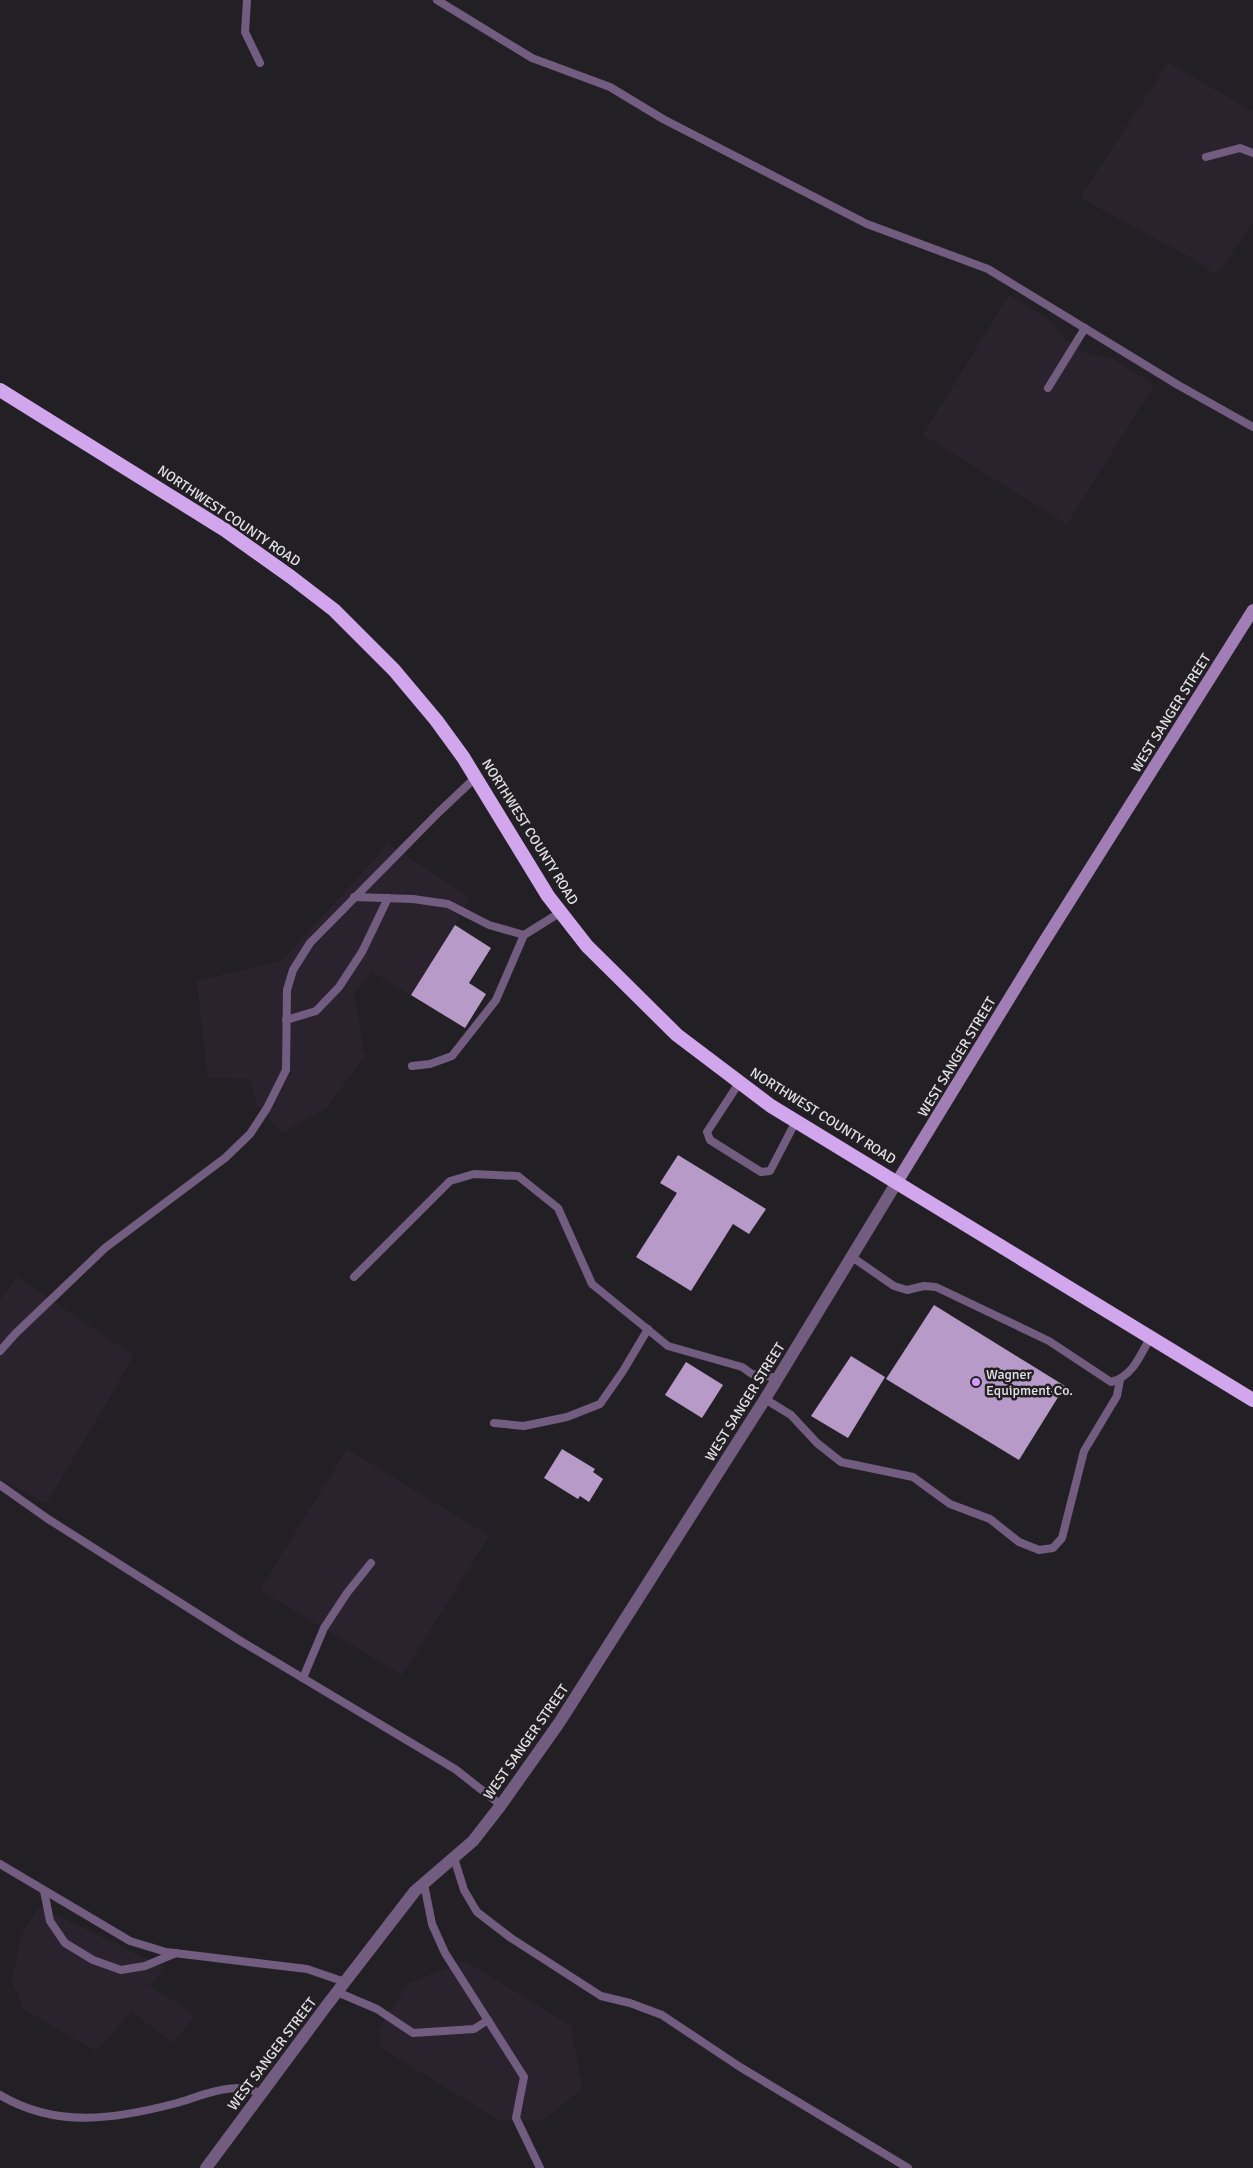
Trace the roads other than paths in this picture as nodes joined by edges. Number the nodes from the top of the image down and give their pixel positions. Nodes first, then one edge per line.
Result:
1 (246, 0) edge
2 (436, 0) edge
3 (260, 63) dead end
4 (1253, 153) edge
5 (1206, 157) dead end
6 (1085, 328) junction
7 (1048, 388) dead end
8 (0, 390) edge
9 (1253, 427) edge
10 (1253, 610) edge
11 (476, 777) junction
12 (354, 898) junction
13 (388, 898) junction
14 (561, 912) junction
15 (524, 935) junction
16 (286, 1020) junction
17 (412, 1066) dead end
18 (739, 1083) junction
19 (796, 1121) junction
20 (898, 1182) junction
21 (852, 1257) junction
22 (354, 1277) dead end
23 (648, 1329) junction
24 (1150, 1338) junction
25 (0, 1352) edge
26 (778, 1378) junction
27 (1120, 1380) junction
28 (765, 1399) junction
29 (1253, 1400) edge
30 (494, 1423) dead end
31 (0, 1485) edge
32 (371, 1563) dead end
33 (303, 1678) junction
34 (501, 1805) junction
35 (454, 1858) junction
36 (0, 1864) edge
37 (424, 1884) junction
38 (44, 1891) junction
39 (177, 1953) junction
40 (345, 1982) junction
41 (337, 1992) junction
42 (488, 2020) junction
43 (262, 2093) junction
44 (0, 2095) edge
45 (206, 2168) edge
46 (540, 2168) edge
47 (908, 2168) edge

1 - 3 lane
2 - 6 lane
4 - 5 lane
6 - 7 lane
6 - 9 lane
8 - 11 highway, NORTHWEST COUNTY ROAD
10 - 20 main road, WEST SANGER STREET
11 - 12 lane
11 - 14 highway, NORTHWEST COUNTY ROAD
12 - 13 lane
12 - 16 lane
13 - 15 lane
13 - 16 lane
14 - 15 lane
14 - 18 highway, NORTHWEST COUNTY ROAD
15 - 17 lane
16 - 25 lane
18 - 19 highway, NORTHWEST COUNTY ROAD
18 - 19 lane
19 - 20 highway, NORTHWEST COUNTY ROAD
20 - 21 street, WEST SANGER STREET
20 - 24 highway, NORTHWEST COUNTY ROAD
21 - 26 street, WEST SANGER STREET
21 - 27 lane
22 - 23 lane
23 - 26 lane
23 - 30 lane
24 - 27 lane
24 - 29 highway, NORTHWEST COUNTY ROAD
26 - 28 street, WEST SANGER STREET
27 - 28 lane
28 - 34 street, WEST SANGER STREET
31 - 33 lane
32 - 33 lane
33 - 34 lane
34 - 35 street, WEST SANGER STREET
35 - 37 street, WEST SANGER STREET
35 - 47 lane
36 - 38 lane
37 - 40 street, WEST SANGER STREET
37 - 42 lane
38 - 39 lane
38 - 39 lane
39 - 40 lane
40 - 41 street, WEST SANGER STREET
41 - 42 lane
41 - 43 street, WEST SANGER STREET
42 - 46 lane
43 - 44 lane
43 - 45 street, WEST SANGER STREET

